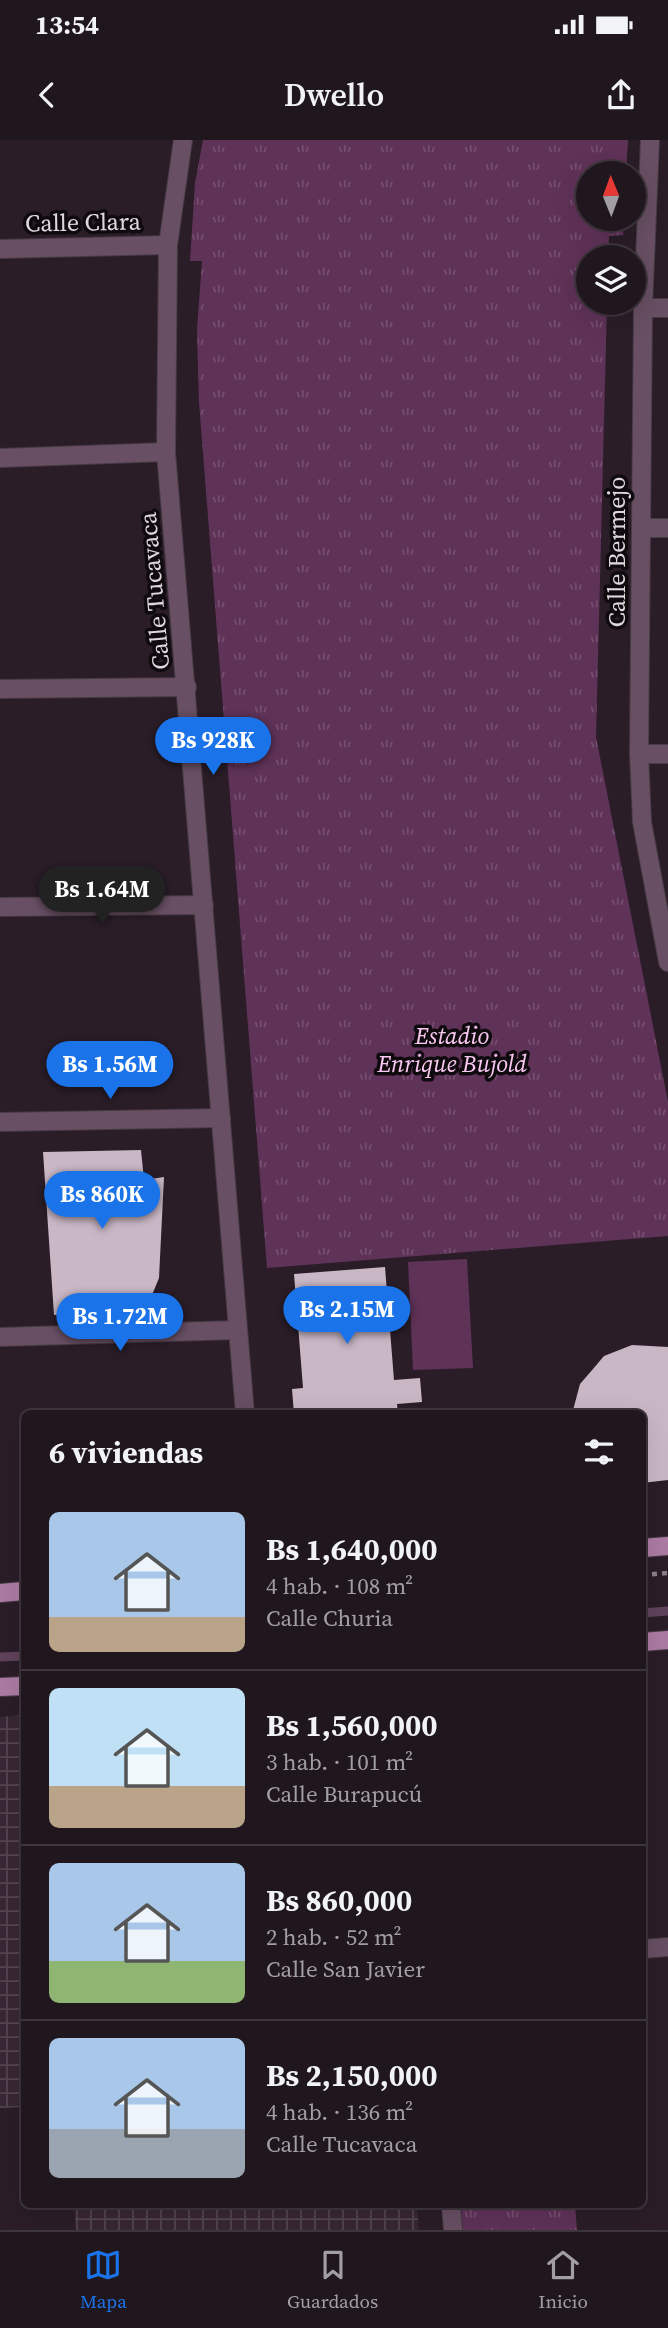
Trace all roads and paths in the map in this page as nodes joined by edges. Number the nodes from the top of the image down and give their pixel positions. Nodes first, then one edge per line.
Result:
1 (183, 140) edge
2 (650, 140) edge
3 (168, 245) junction
4 (646, 245) edge
5 (0, 249) edge
6 (646, 308) edge
7 (668, 308) edge
8 (643, 315) edge
9 (166, 452) junction
10 (0, 457) edge
11 (641, 528) junction
12 (668, 528) edge
13 (187, 687) junction
14 (0, 689) edge
15 (639, 754) junction
16 (668, 754) edge
17 (204, 905) junction
18 (0, 908) edge
19 (668, 962) edge
20 (221, 1118) junction
21 (0, 1122) edge
22 (238, 1330) junction
23 (0, 1337) edge
24 (245, 1410) edge
25 (668, 1546) edge
26 (646, 1548) edge
27 (668, 1573) edge
28 (646, 1575) edge
29 (21, 1591) edge
30 (0, 1593) edge
31 (668, 1640) edge
32 (646, 1642) edge
33 (21, 1686) edge
34 (0, 1687) edge
35 (668, 1947) edge
36 (646, 1949) edge
37 (451, 2208) edge
38 (453, 2230) edge

1 - 3 street, Calle Tucavaca
2 - 4 street, Calle Bermejo
3 - 5 street, Calle Clara
3 - 9 street, Calle Tucavaca
6 - 7 street
8 - 11 street, Calle Bermejo
9 - 10 street
9 - 13 street, Calle Tucavaca
11 - 12 street
11 - 15 street, Calle Bermejo
13 - 14 street
13 - 17 street, Calle Tucavaca
15 - 16 street
15 - 19 street, Calle Bermejo
17 - 18 street
17 - 20 street, Calle Tucavaca
20 - 21 street
20 - 22 street, Calle Tucavaca
22 - 23 street
22 - 24 street, Calle Tucavaca
25 - 26 main road
27 - 28 path
29 - 30 main road
31 - 32 main road
33 - 34 main road
35 - 36 street
37 - 38 street

